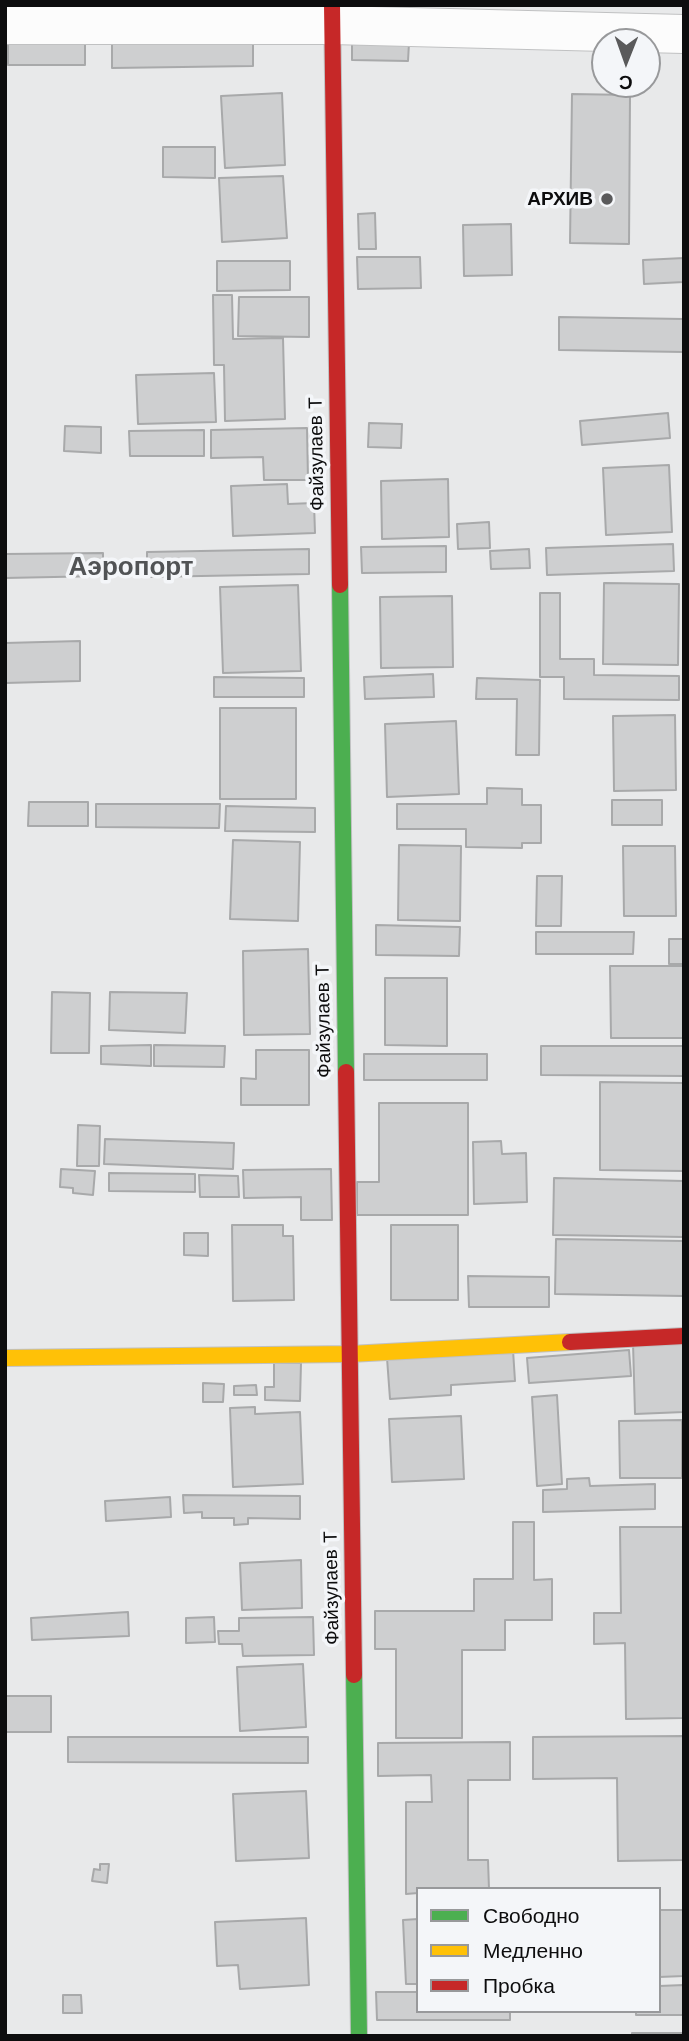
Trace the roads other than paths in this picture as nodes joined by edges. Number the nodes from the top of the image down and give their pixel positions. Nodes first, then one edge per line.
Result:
1 (332, 15) edge
2 (5, 25) edge
3 (684, 34) edge
4 (684, 1336) edge
5 (350, 1354) junction
6 (5, 1358) edge
7 (359, 2036) edge

1 - 2 street
1 - 3 street
1 - 5 street, Файзулаев Т
4 - 5 street
5 - 6 street
5 - 7 street, Файзулаев Т

